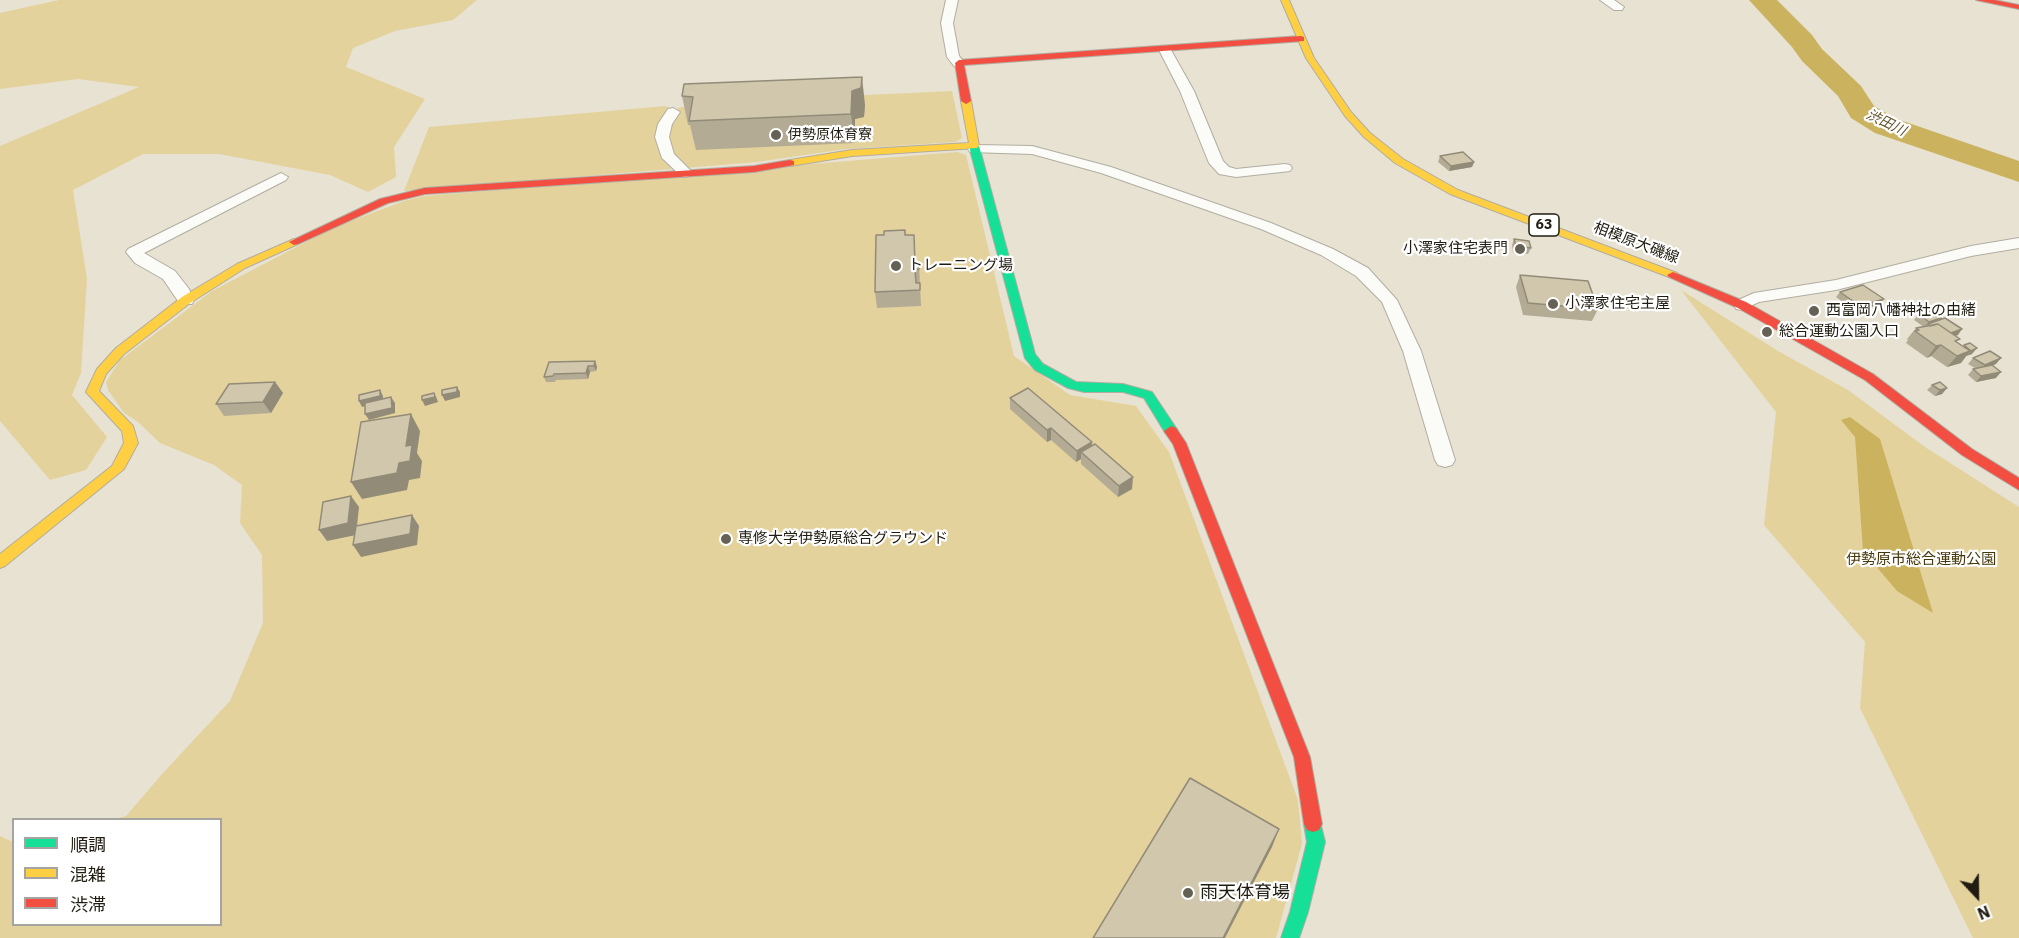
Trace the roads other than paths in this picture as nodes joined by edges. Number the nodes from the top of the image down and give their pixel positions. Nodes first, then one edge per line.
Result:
1 (952, 0) edge
2 (1285, 0) edge
3 (1606, 0) edge
4 (1980, 0) edge
5 (1618, 7) dead end
6 (2019, 7) edge
7 (1301, 39) junction
8 (1165, 50) junction
9 (960, 63) junction
10 (673, 112) dead end
11 (974, 148) junction
12 (1285, 168) dead end
13 (686, 173) junction
14 (281, 177) dead end
15 (2019, 243) edge
16 (186, 300) junction
17 (1742, 305) junction
18 (1445, 460) dead end
19 (2019, 485) edge
20 (0, 562) edge
21 (1290, 938) edge

1 - 9 street
2 - 7 street, 相模原大磯線 / 63
3 - 5 street
4 - 6 street
7 - 8 street
7 - 17 street, 相模原大磯線 / 63
8 - 9 street
8 - 12 street
9 - 11 street
10 - 13 street
11 - 13 street
11 - 18 street
11 - 21 street
13 - 16 street
14 - 16 street
15 - 17 street
16 - 20 street
17 - 19 street, 相模原大磯線 / 63

